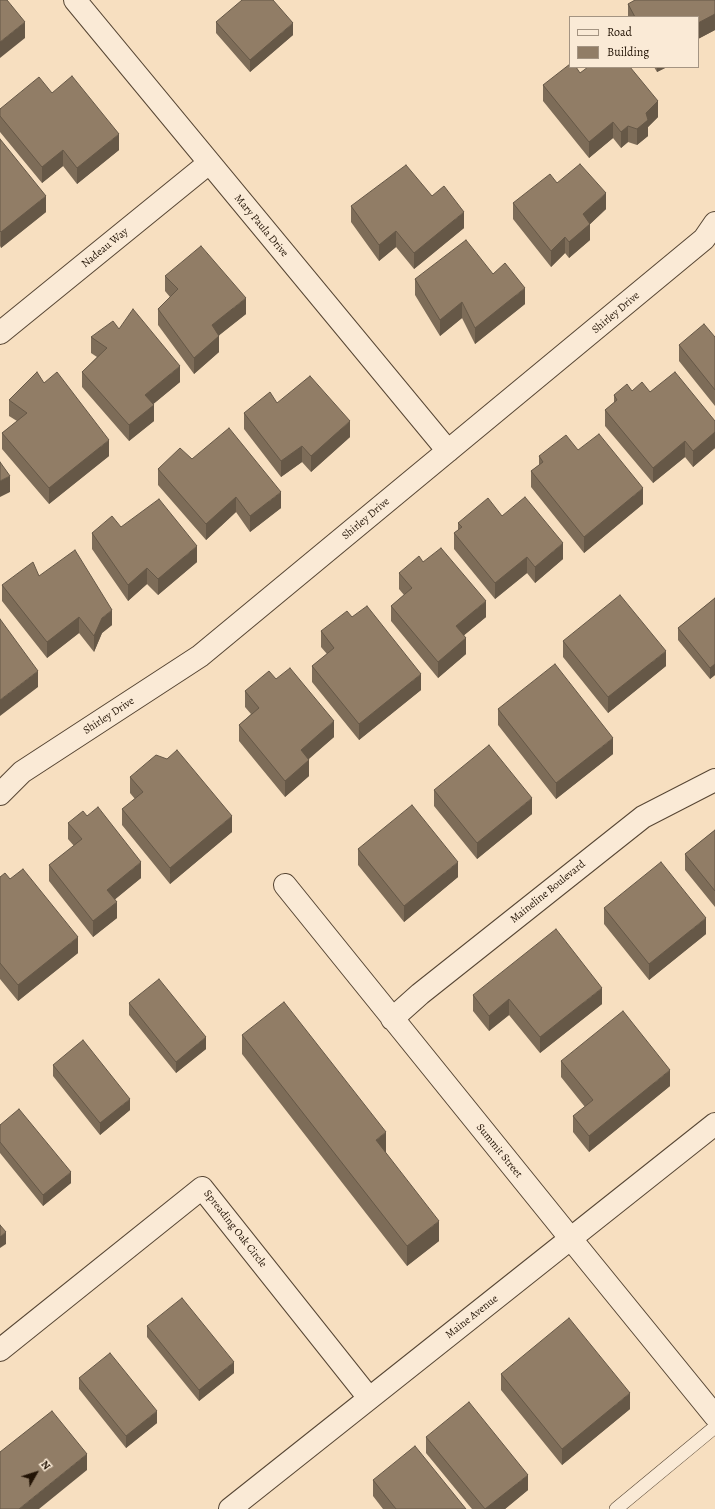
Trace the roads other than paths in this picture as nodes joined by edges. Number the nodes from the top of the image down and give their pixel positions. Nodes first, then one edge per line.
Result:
1 (75, 0) edge
2 (210, 163) junction
3 (715, 223) edge
4 (0, 333) edge
5 (448, 451) junction
6 (715, 780) edge
7 (0, 794) edge
8 (285, 885) dead end
9 (392, 1019) junction
10 (715, 1124) edge
11 (570, 1239) junction
12 (0, 1350) edge
13 (369, 1398) junction
14 (715, 1416) edge
15 (715, 1427) edge
16 (230, 1509) edge
17 (616, 1509) edge

1 - 2 street, Mary Paula Drive
2 - 4 street, Nadeau Way
2 - 5 street, Mary Paula Drive
3 - 5 street, Shirley Drive
5 - 7 street, Shirley Drive
6 - 9 street, Maineline Boulevard
8 - 9 street, Summit Street
9 - 11 street, Summit Street
10 - 11 street, Maine Avenue
11 - 13 street, Maine Avenue
11 - 14 street, Summit Street
12 - 13 street, Spreading Oak Circle
13 - 16 street, Maine Avenue
15 - 17 lane

